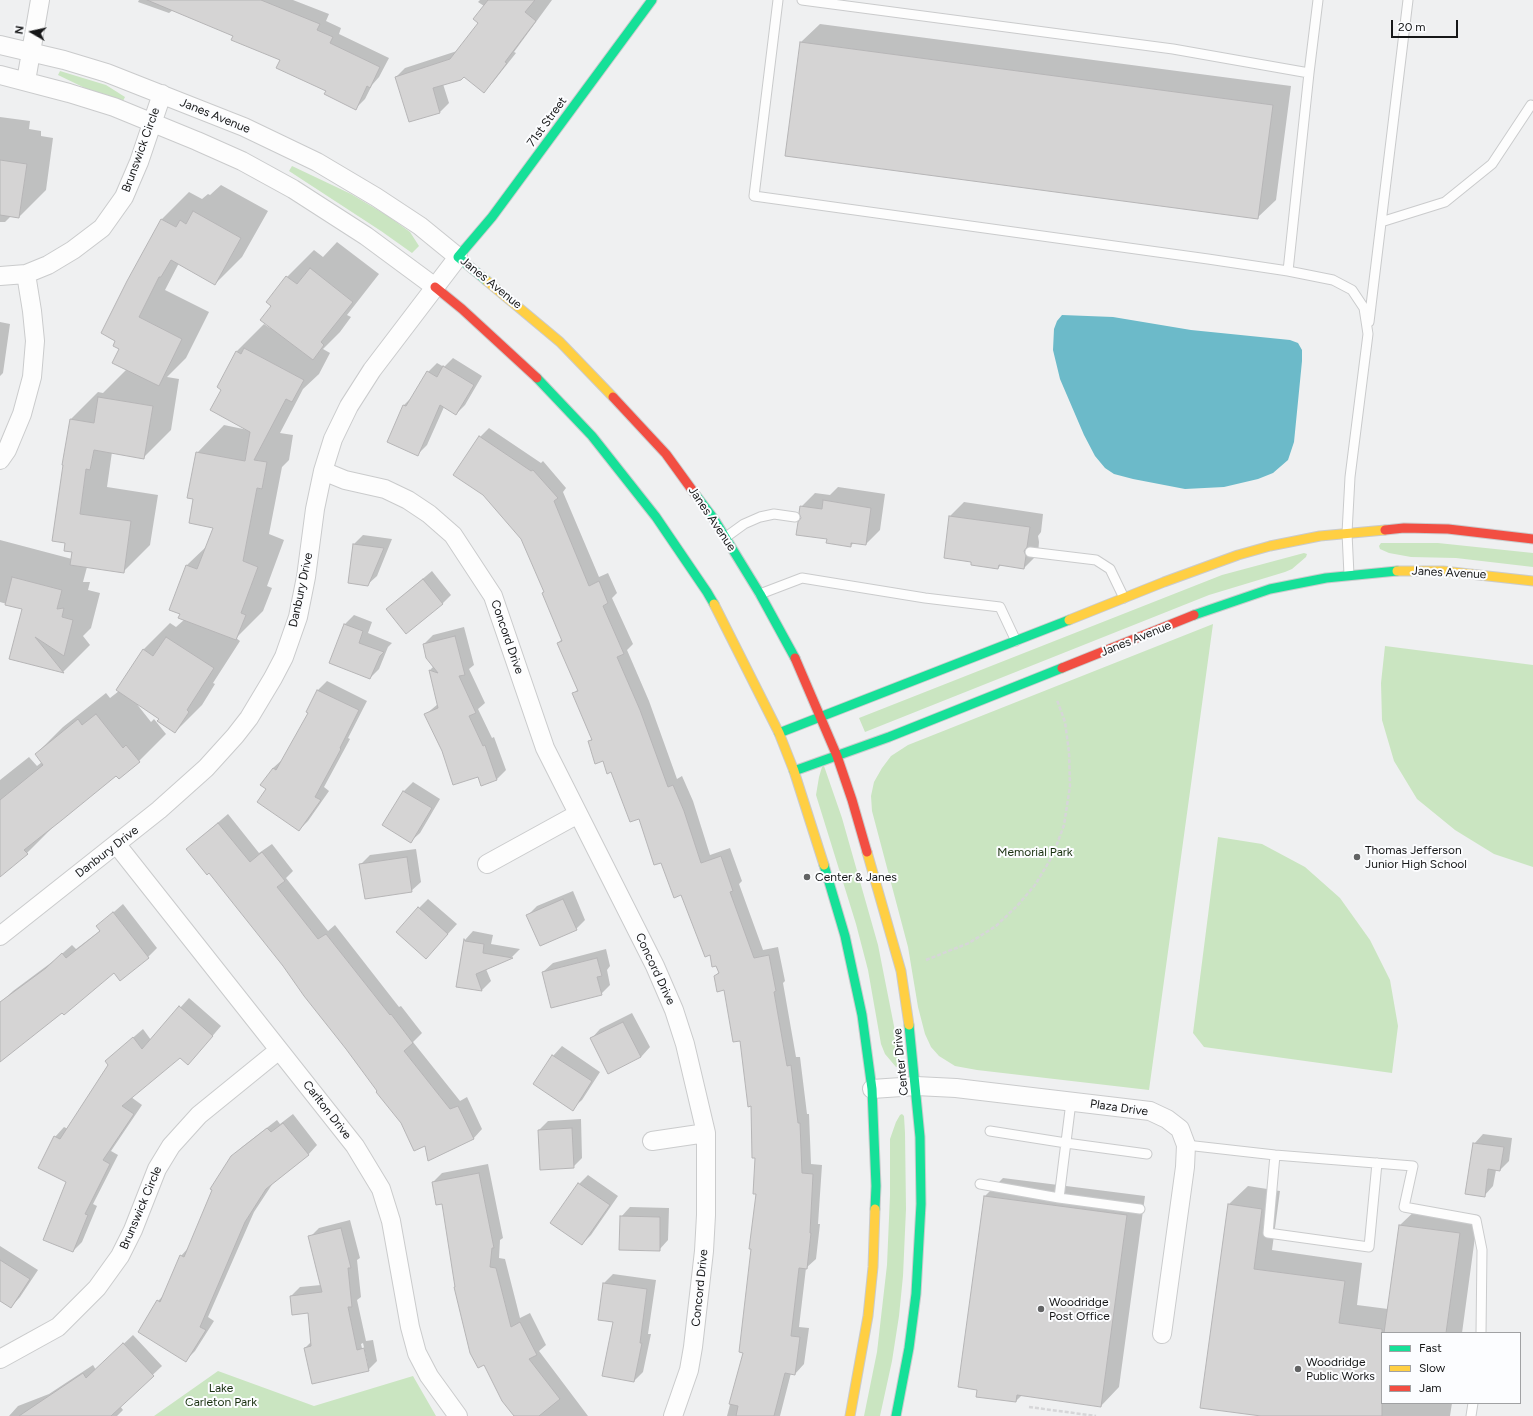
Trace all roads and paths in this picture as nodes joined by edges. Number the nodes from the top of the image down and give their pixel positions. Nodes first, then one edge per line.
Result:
1 (40, 0) edge
2 (652, 0) edge
3 (778, 0) edge
4 (802, 0) edge
5 (1318, 0) edge
6 (1408, 0) edge
7 (0, 45) edge
8 (32, 52) junction
9 (1309, 74) junction
10 (0, 75) edge
11 (26, 81) junction
12 (162, 94) junction
13 (1531, 105) dead end
14 (152, 123) junction
15 (1381, 222) junction
16 (458, 257) junction
17 (1288, 271) junction
18 (26, 274) junction
19 (0, 276) edge
20 (435, 287) junction
21 (1368, 334) junction
22 (0, 460) edge
23 (323, 471) junction
24 (795, 517) dead end
25 (1347, 533) junction
26 (726, 537) junction
27 (1533, 539) edge
28 (1030, 552) dead end
29 (1349, 575) junction
30 (1533, 581) edge
31 (760, 594) junction
32 (1124, 598) junction
33 (1016, 641) junction
34 (1057, 700) dead end
35 (821, 717) junction
36 (778, 733) junction
37 (837, 756) junction
38 (794, 771) junction
39 (578, 814) junction
40 (117, 845) junction
41 (486, 864) dead end
42 (0, 936) edge
43 (926, 960) dead end
44 (279, 1050) junction
45 (916, 1086) junction
46 (872, 1089) junction
47 (1071, 1102) junction
48 (990, 1131) dead end
49 (706, 1133) junction
50 (652, 1141) dead end
51 (1066, 1143) junction
52 (1186, 1144) junction
53 (1147, 1154) dead end
54 (1275, 1155) junction
55 (1377, 1163) junction
56 (980, 1184) dead end
57 (1059, 1198) junction
58 (1140, 1209) dead end
59 (1482, 1332) edge
60 (1162, 1334) dead end
61 (0, 1359) edge
62 (1473, 1404) edge
63 (1029, 1407) dead end
64 (458, 1416) edge
65 (673, 1416) edge
66 (850, 1416) edge
67 (896, 1416) edge
68 (1096, 1416) edge
69 (1471, 1416) edge

1 - 8 street
2 - 16 street, 71st Street
3 - 17 lane
4 - 9 lane
5 - 9 lane
6 - 15 lane
7 - 8 street, Janes Avenue
8 - 11 street
8 - 12 street, Janes Avenue
9 - 17 lane
10 - 11 street
11 - 14 street
12 - 14 street, Brunswick Circle
12 - 16 street, Janes Avenue
13 - 15 lane
14 - 18 street, Brunswick Circle
14 - 20 street
15 - 21 lane
16 - 20 street, Danbury Drive
16 - 26 street, Janes Avenue
17 - 21 lane
18 - 19 street, Brunswick Circle
18 - 22 street
20 - 23 street, Danbury Drive
20 - 36 street
21 - 25 lane
23 - 39 street, Concord Drive
23 - 40 street, Danbury Drive
24 - 26 lane
25 - 27 street
25 - 29 lane
25 - 32 street
26 - 31 street, Janes Avenue
28 - 32 lane
29 - 30 street, Janes Avenue
29 - 37 street, Janes Avenue
31 - 33 lane
31 - 35 street, Janes Avenue
32 - 33 street
33 - 35 street
34 - 43 path
35 - 36 street
35 - 37 street, Center Drive
36 - 38 street
37 - 38 street, Janes Avenue
37 - 45 street, Center Drive
38 - 46 street
39 - 41 street
39 - 49 street, Concord Drive
40 - 42 street, Danbury Drive
40 - 44 street, Carlton Drive
44 - 61 street, Brunswick Circle
44 - 64 street, Carlton Drive
45 - 46 street, Plaza Drive
45 - 47 street, Plaza Drive
45 - 67 street, Center Drive
46 - 66 street
47 - 51 lane
47 - 52 street, Plaza Drive
48 - 51 lane
49 - 50 street
49 - 65 street, Concord Drive
51 - 53 lane
51 - 57 lane
52 - 54 lane
52 - 60 street, Plaza Drive
54 - 55 lane
54 - 55 lane
55 - 59 lane
56 - 57 lane
57 - 58 lane
62 - 69 lane
63 - 68 path

